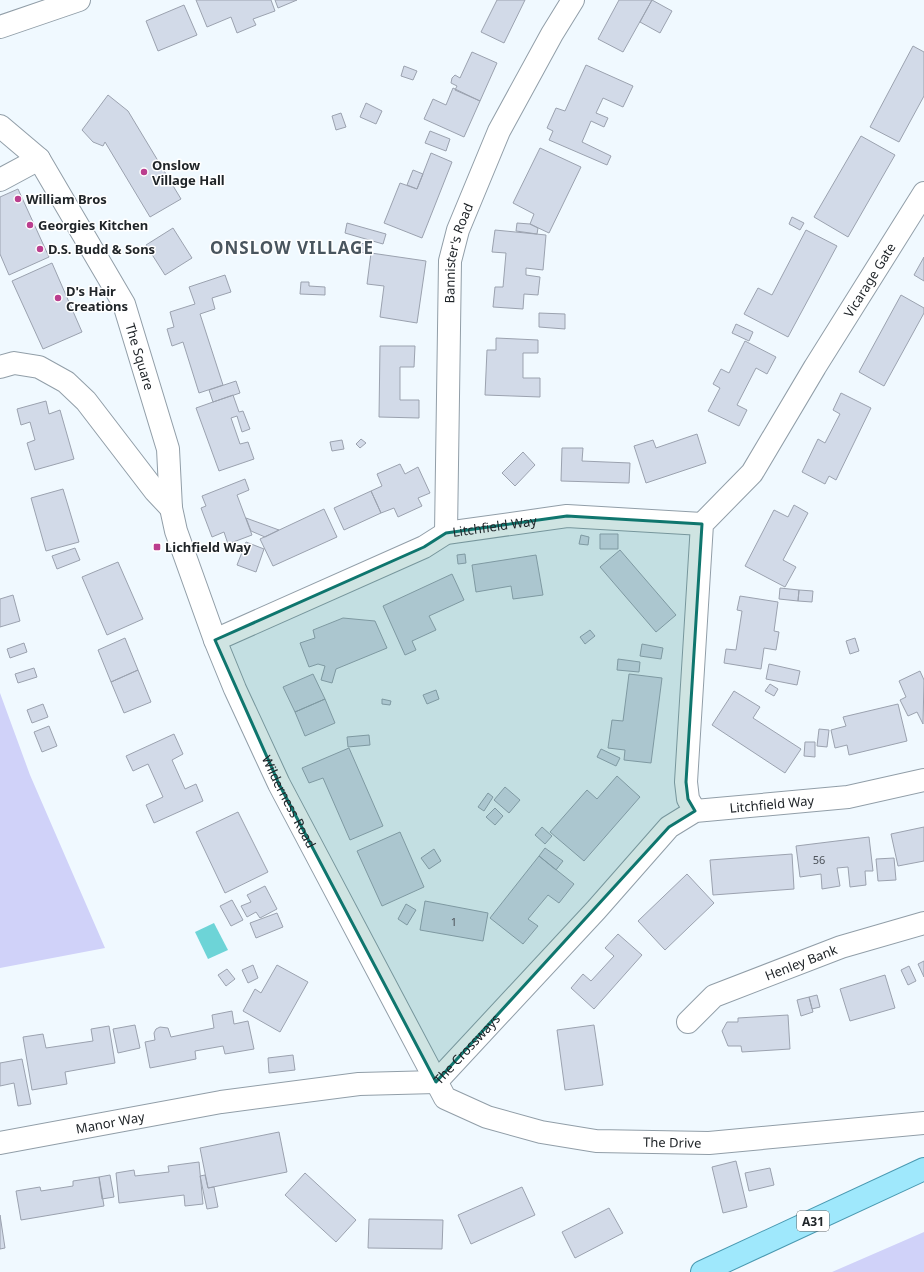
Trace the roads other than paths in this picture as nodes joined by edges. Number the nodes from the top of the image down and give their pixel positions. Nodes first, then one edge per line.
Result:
1 (79, 0) edge
2 (573, 0) edge
3 (0, 27) edge
4 (0, 126) edge
5 (39, 159) junction
6 (0, 180) edge
7 (924, 193) edge
8 (0, 367) edge
9 (171, 508) junction
10 (702, 524) junction
11 (446, 533) junction
12 (216, 640) junction
13 (924, 780) edge
14 (695, 811) junction
15 (596, 910) joint
16 (924, 923) edge
17 (688, 1022) dead end
18 (436, 1082) junction
19 (221, 1102) joint
20 (924, 1123) edge
21 (0, 1143) edge
22 (924, 1169) edge
23 (702, 1272) edge

1 - 3 street
2 - 11 street, Bannister's Road
4 - 5 street, The Square
5 - 6 street
5 - 9 street, The Square
7 - 10 street, Vicarage Gate
8 - 9 street
9 - 12 street, Wilderness Road
10 - 11 street, Litchfield Way
10 - 14 street
11 - 12 street, Litchfield Way
12 - 18 street, Wilderness Road
13 - 14 street, Litchfield Way
14 - 15 street, Litchfield Way
15 - 18 street, The Crossways
16 - 17 street, Henley Bank
18 - 19 street, The Crossways
18 - 20 street, The Drive
19 - 21 street, Manor Way
22 - 23 main road, A31

